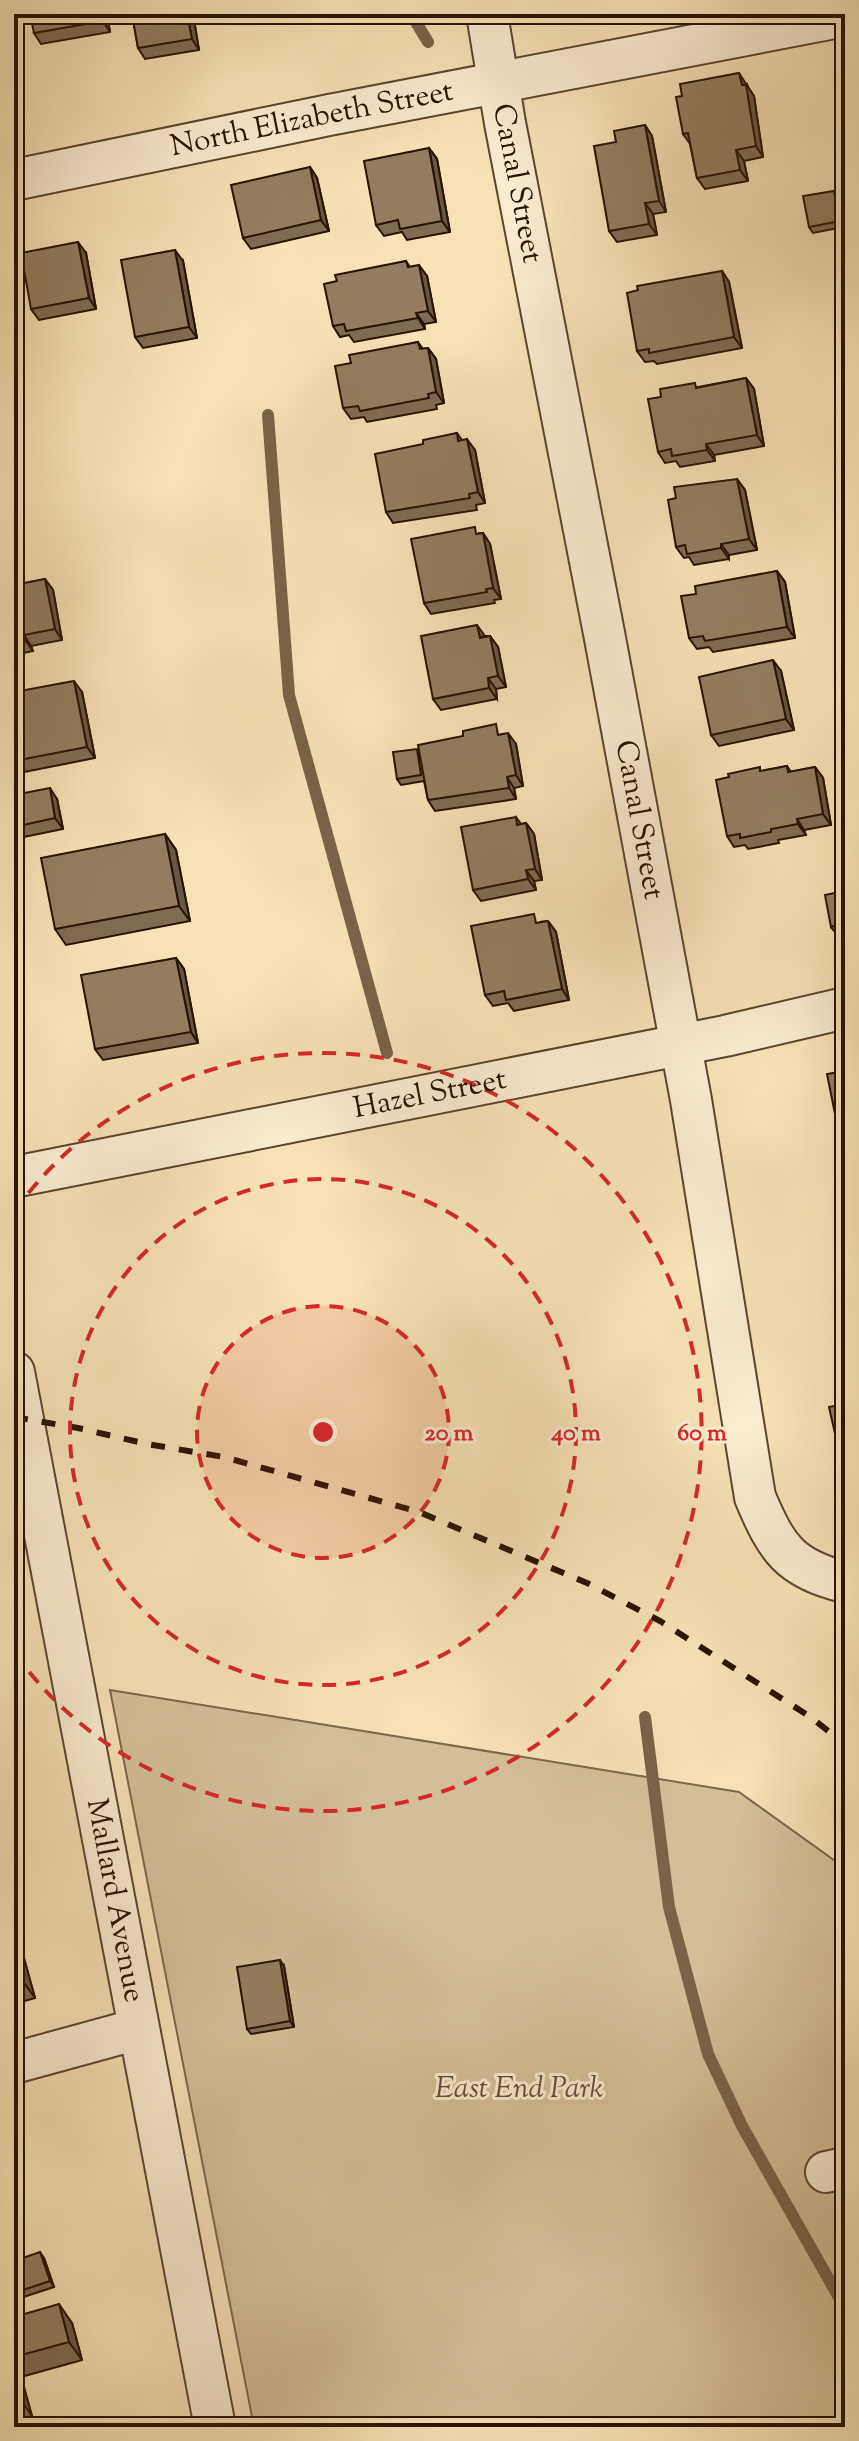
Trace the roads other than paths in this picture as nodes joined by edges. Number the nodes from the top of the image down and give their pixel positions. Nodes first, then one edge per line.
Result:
1 (487, 14) edge
2 (845, 16) edge
3 (498, 83) junction
4 (14, 180) edge
5 (845, 1008) edge
6 (681, 1044) junction
7 (14, 1177) edge
8 (14, 1372) edge
9 (845, 1582) edge
10 (138, 2029) junction
11 (14, 2063) edge
12 (215, 2427) edge

1 - 3 street, Canal Street
2 - 3 street, North Elizabeth Street
3 - 4 street, North Elizabeth Street
3 - 6 street, Canal Street
5 - 6 street, Hazel Street
6 - 7 street, Hazel Street
6 - 9 street, Canal Street
8 - 10 street, Mallard Avenue
10 - 11 street
10 - 12 street, Mallard Avenue

